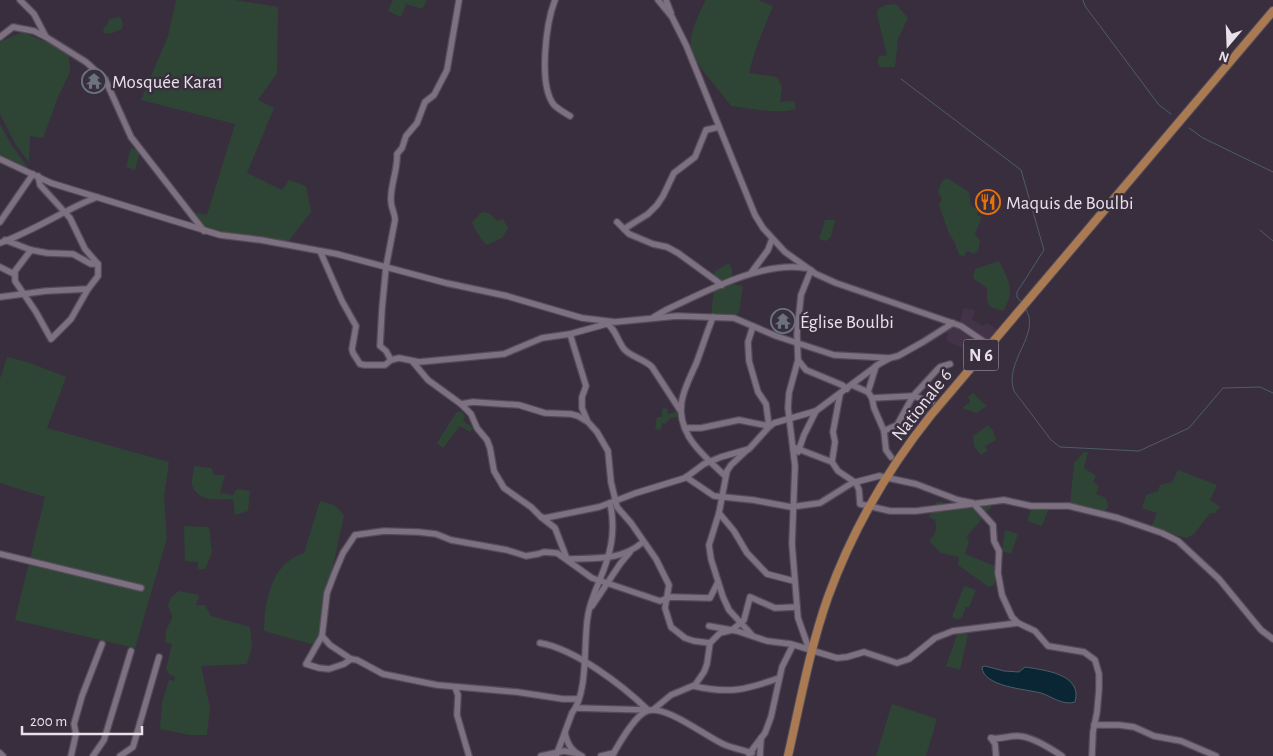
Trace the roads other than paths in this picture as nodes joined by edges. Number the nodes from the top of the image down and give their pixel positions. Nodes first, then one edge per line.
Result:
1 (20, 0) edge
2 (459, 0) edge
3 (554, 0) edge
4 (658, 0) edge
5 (666, 0) edge
6 (1273, 11) edge
7 (672, 17) junction
8 (0, 37) edge
9 (46, 37) junction
10 (570, 116) dead end
11 (719, 127) junction
12 (0, 159) edge
13 (35, 175) junction
14 (98, 197) junction
15 (64, 212) junction
16 (0, 222) edge
17 (617, 222) dead end
18 (624, 229) junction
19 (204, 231) junction
20 (772, 239) junction
21 (2, 241) edge
22 (31, 250) junction
23 (320, 251) junction
24 (98, 264) junction
25 (0, 267) edge
26 (386, 267) junction
27 (809, 269) junction
28 (751, 273) junction
29 (14, 274) junction
30 (722, 285) junction
31 (88, 289) junction
32 (23, 295) junction
33 (0, 297) edge
34 (713, 316) junction
35 (654, 318) junction
36 (601, 320) junction
37 (615, 322) junction
38 (953, 323) junction
39 (608, 324) junction
40 (753, 326) junction
41 (570, 334) junction
42 (797, 343) junction
43 (990, 345) junction
44 (890, 358) junction
45 (391, 360) junction
46 (798, 360) junction
47 (412, 361) junction
48 (950, 364) dead end
49 (876, 366) junction
50 (849, 387) junction
51 (868, 392) junction
52 (840, 394) junction
53 (913, 396) junction
54 (872, 398) junction
55 (932, 402) dead end
56 (461, 404) junction
57 (816, 411) junction
58 (681, 412) junction
59 (789, 418) junction
60 (588, 422) junction
61 (770, 426) junction
62 (685, 428) junction
63 (884, 431) junction
64 (795, 448) junction
65 (749, 449) junction
66 (891, 457) dead end
67 (710, 462) junction
68 (832, 462) junction
69 (725, 476) junction
70 (686, 477) junction
71 (886, 478) junction
72 (856, 483) junction
73 (723, 496) junction
74 (612, 502) junction
75 (973, 503) junction
76 (869, 506) junction
77 (793, 507) junction
78 (719, 514) junction
79 (541, 517) junction
80 (643, 542) junction
81 (632, 551) junction
82 (0, 554) edge
83 (608, 558) junction
84 (567, 559) junction
85 (600, 581) junction
86 (794, 581) junction
87 (718, 582) junction
88 (607, 584) junction
89 (141, 588) dead end
90 (666, 599) junction
91 (797, 607) junction
92 (588, 612) junction
93 (741, 623) junction
94 (1018, 623) junction
95 (708, 626) dead end
96 (732, 630) junction
97 (322, 636) junction
98 (752, 636) junction
99 (1273, 639) edge
100 (540, 643) dead end
101 (710, 643) junction
102 (102, 644) dead end
103 (793, 644) junction
104 (811, 649) junction
105 (131, 651) dead end
106 (159, 657) dead end
107 (351, 659) junction
108 (585, 662) junction
109 (780, 678) junction
110 (693, 686) junction
111 (455, 687) junction
112 (578, 699) junction
113 (576, 708) junction
114 (651, 710) junction
115 (1094, 725) junction
116 (565, 731) junction
117 (761, 738) junction
118 (0, 753) edge
119 (574, 753) junction
120 (751, 753) edge
121 (557, 754) edge
122 (613, 754) edge
123 (3, 756) edge
124 (71, 756) edge
125 (93, 756) edge
126 (120, 756) edge
127 (469, 756) edge
128 (541, 756) edge
129 (582, 756) edge
130 (601, 756) edge
131 (760, 756) edge
132 (788, 756) edge
133 (996, 756) edge
134 (1062, 756) edge
135 (1092, 756) edge
136 (1216, 756) edge

1 - 9 street
2 - 26 street
3 - 10 street
4 - 7 street
5 - 7 street
6 - 43 main road, Nationale 6 / N 6
7 - 11 street
8 - 9 street
9 - 19 street
11 - 18 street
11 - 20 street
12 - 13 street
13 - 14 street
13 - 15 street
13 - 16 street
14 - 15 street
14 - 19 street
15 - 21 street
15 - 24 street
17 - 18 street
18 - 30 street
19 - 23 street
20 - 27 street
20 - 28 street
21 - 22 street
22 - 24 street
22 - 29 street
23 - 26 street
23 - 45 street
24 - 31 street
25 - 29 street
26 - 36 street
26 - 45 street
27 - 28 street
27 - 38 street
27 - 42 street
28 - 30 street
29 - 32 street
30 - 35 street
31 - 32 street
31 - 32 street
32 - 33 street
34 - 35 street
34 - 40 street
34 - 58 street
35 - 37 street
36 - 37 street
36 - 39 street
37 - 39 street
38 - 43 street
38 - 44 street
39 - 41 street
39 - 58 street
40 - 42 street
40 - 61 street
41 - 47 street
41 - 60 street
42 - 44 street
42 - 46 street
43 - 71 main road, Nationale 6 / N 6
44 - 49 street
45 - 47 street
46 - 50 street
46 - 59 street
47 - 56 street
48 - 53 street
49 - 50 street
49 - 51 street
50 - 51 street
50 - 52 street
51 - 54 street
52 - 57 street
52 - 68 street
53 - 54 street
53 - 55 street
53 - 63 street
54 - 63 street
56 - 60 street
56 - 79 street
57 - 59 street
57 - 64 street
58 - 62 street
59 - 61 street
59 - 64 street
60 - 74 street
61 - 62 street
61 - 65 street
62 - 67 street
63 - 66 street
64 - 68 street
64 - 77 street
65 - 67 street
65 - 69 street
67 - 69 street
67 - 70 street
68 - 72 street
69 - 73 street
70 - 73 street
70 - 74 street
71 - 72 street
71 - 75 street
71 - 76 main road, Nationale 6 / N 6
72 - 76 street
72 - 77 street
73 - 77 street
73 - 78 street
74 - 79 street
74 - 80 street
74 - 83 street
75 - 76 street
75 - 94 street
75 - 99 street
76 - 104 main road, Nationale 6 / N 6
77 - 86 street
78 - 86 street
78 - 87 street
79 - 84 street
80 - 81 street
80 - 90 street
81 - 83 street
81 - 88 street
82 - 89 street
83 - 84 street
83 - 85 street
84 - 85 street
84 - 97 street
85 - 88 street
85 - 92 street
86 - 91 street
87 - 90 street
87 - 93 street
88 - 90 street
88 - 92 street
90 - 101 street
91 - 93 street
91 - 104 street
92 - 108 street
93 - 96 street
93 - 98 street
94 - 104 street
94 - 115 street
95 - 96 street
96 - 98 street
96 - 101 street
97 - 107 street
97 - 107 street
98 - 103 street
100 - 108 street
101 - 110 street
102 - 124 street
103 - 104 street
103 - 109 street
104 - 132 main road, Nationale 6 / N 6
105 - 125 street
106 - 126 street
107 - 111 street
108 - 112 street
108 - 114 street
109 - 110 street
109 - 117 street
110 - 114 street
111 - 112 street
111 - 127 street
112 - 113 street
113 - 114 street
113 - 116 street
114 - 120 street
114 - 122 street
115 - 135 street
115 - 136 street
116 - 119 street
116 - 121 street
117 - 120 street
117 - 131 street
118 - 123 street
119 - 121 street
119 - 129 street
121 - 128 street
122 - 130 street
133 - 134 street

